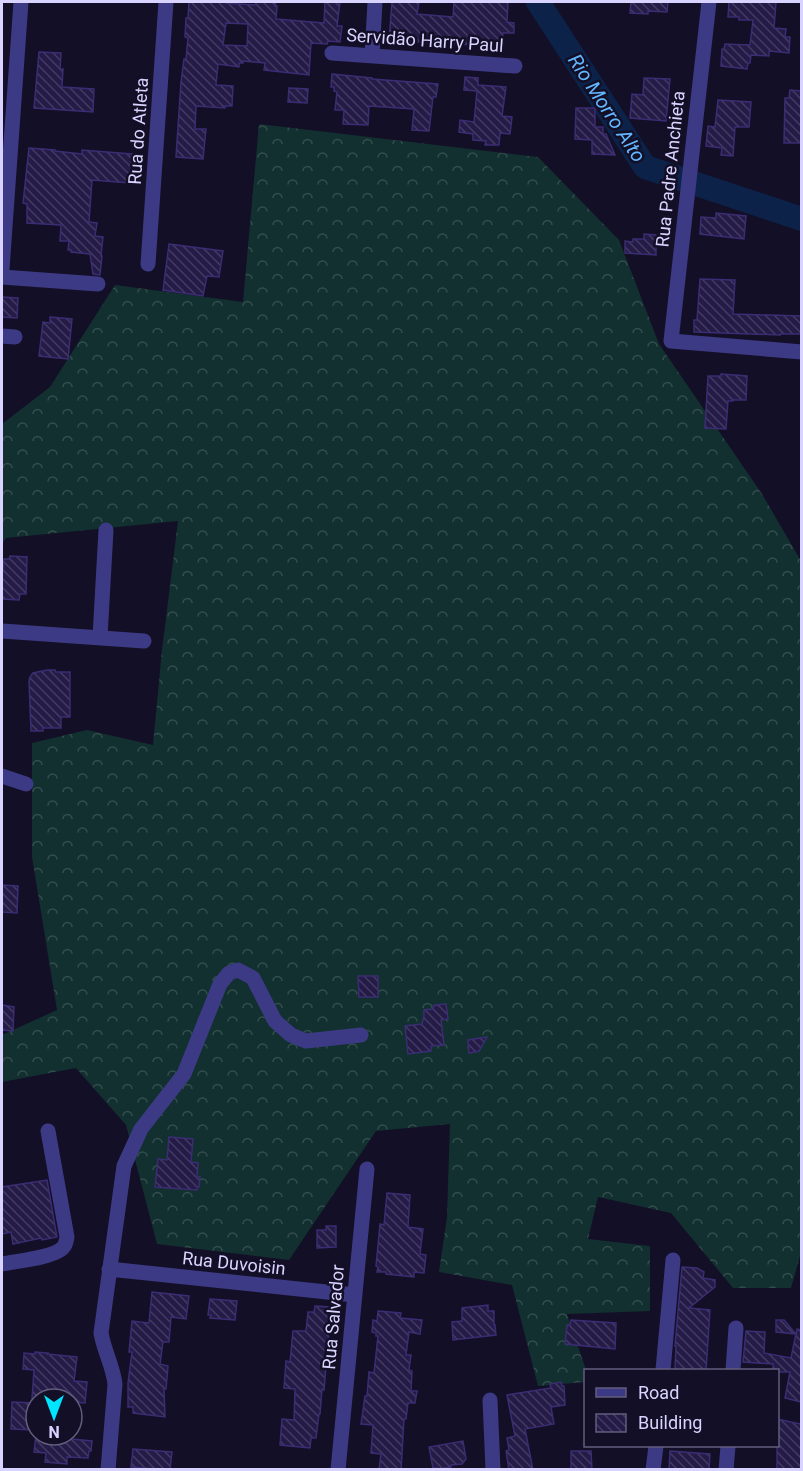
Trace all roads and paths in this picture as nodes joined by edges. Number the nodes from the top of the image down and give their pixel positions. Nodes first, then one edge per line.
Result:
1 (21, 2) edge
2 (166, 2) edge
3 (375, 2) edge
4 (709, 2) edge
5 (332, 53) dead end
6 (372, 56) junction
7 (516, 66) dead end
8 (148, 264) dead end
9 (2, 269) edge
10 (2, 277) edge
11 (98, 284) dead end
12 (801, 352) edge
13 (106, 530) dead end
14 (2, 631) edge
15 (100, 637) junction
16 (144, 641) dead end
17 (2, 776) edge
18 (26, 784) dead end
19 (361, 1035) dead end
20 (48, 1131) dead end
21 (367, 1169) dead end
22 (674, 1260) dead end
23 (2, 1264) edge
24 (109, 1269) junction
25 (355, 1295) junction
26 (736, 1328) dead end
27 (663, 1369) edge
28 (733, 1369) edge
29 (490, 1400) dead end
30 (656, 1447) edge
31 (728, 1447) edge
32 (108, 1470) edge
33 (338, 1470) edge
34 (493, 1470) edge
35 (653, 1470) edge
36 (726, 1470) edge

1 - 9 street
2 - 8 street, Rua do Atleta
3 - 6 street
4 - 12 street, Rua Padre Anchieta
5 - 6 street, Servidão Harry Paul
6 - 7 street, Servidão Harry Paul
10 - 11 street
13 - 15 street
14 - 15 street
15 - 16 street
17 - 18 street
19 - 24 street
20 - 23 street
21 - 25 street, Rua Salvador
22 - 27 street
24 - 25 street, Rua Duvoisin
24 - 32 street
25 - 33 street, Rua Salvador
26 - 28 street
29 - 34 street
30 - 35 street
31 - 36 street

